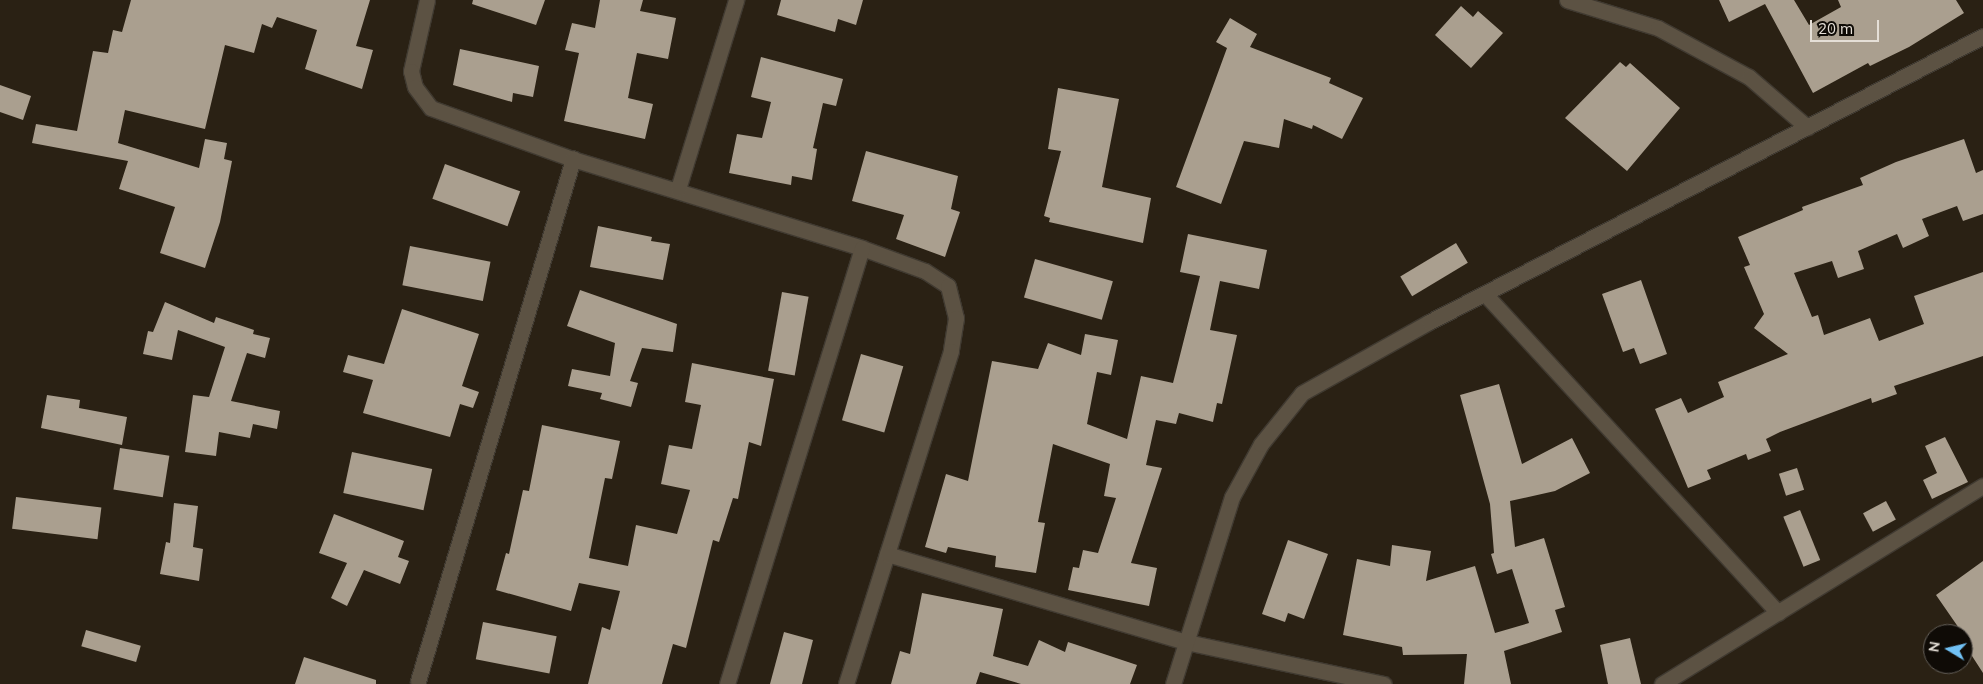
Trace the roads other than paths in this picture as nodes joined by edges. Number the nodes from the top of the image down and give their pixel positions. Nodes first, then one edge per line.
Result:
1 (427, 0) edge
2 (736, 0) edge
3 (1567, 0) edge
4 (1983, 36) edge
5 (1807, 127) junction
6 (573, 159) junction
7 (678, 190) junction
8 (862, 248) junction
9 (1485, 294) junction
10 (1983, 486) edge
11 (887, 554) junction
12 (1778, 613) junction
13 (1186, 642) junction
14 (418, 681) dead end
15 (727, 684) edge
16 (846, 684) edge
17 (1173, 684) edge
18 (1384, 684) edge
19 (1662, 684) edge

1 - 6 street
2 - 7 street
3 - 5 street
4 - 5 street
5 - 9 street
6 - 7 street
6 - 14 street
7 - 8 street
8 - 11 street
8 - 15 street
9 - 12 street
9 - 13 street
10 - 12 street
11 - 13 street
11 - 16 street
12 - 19 street
13 - 17 street
13 - 18 street

